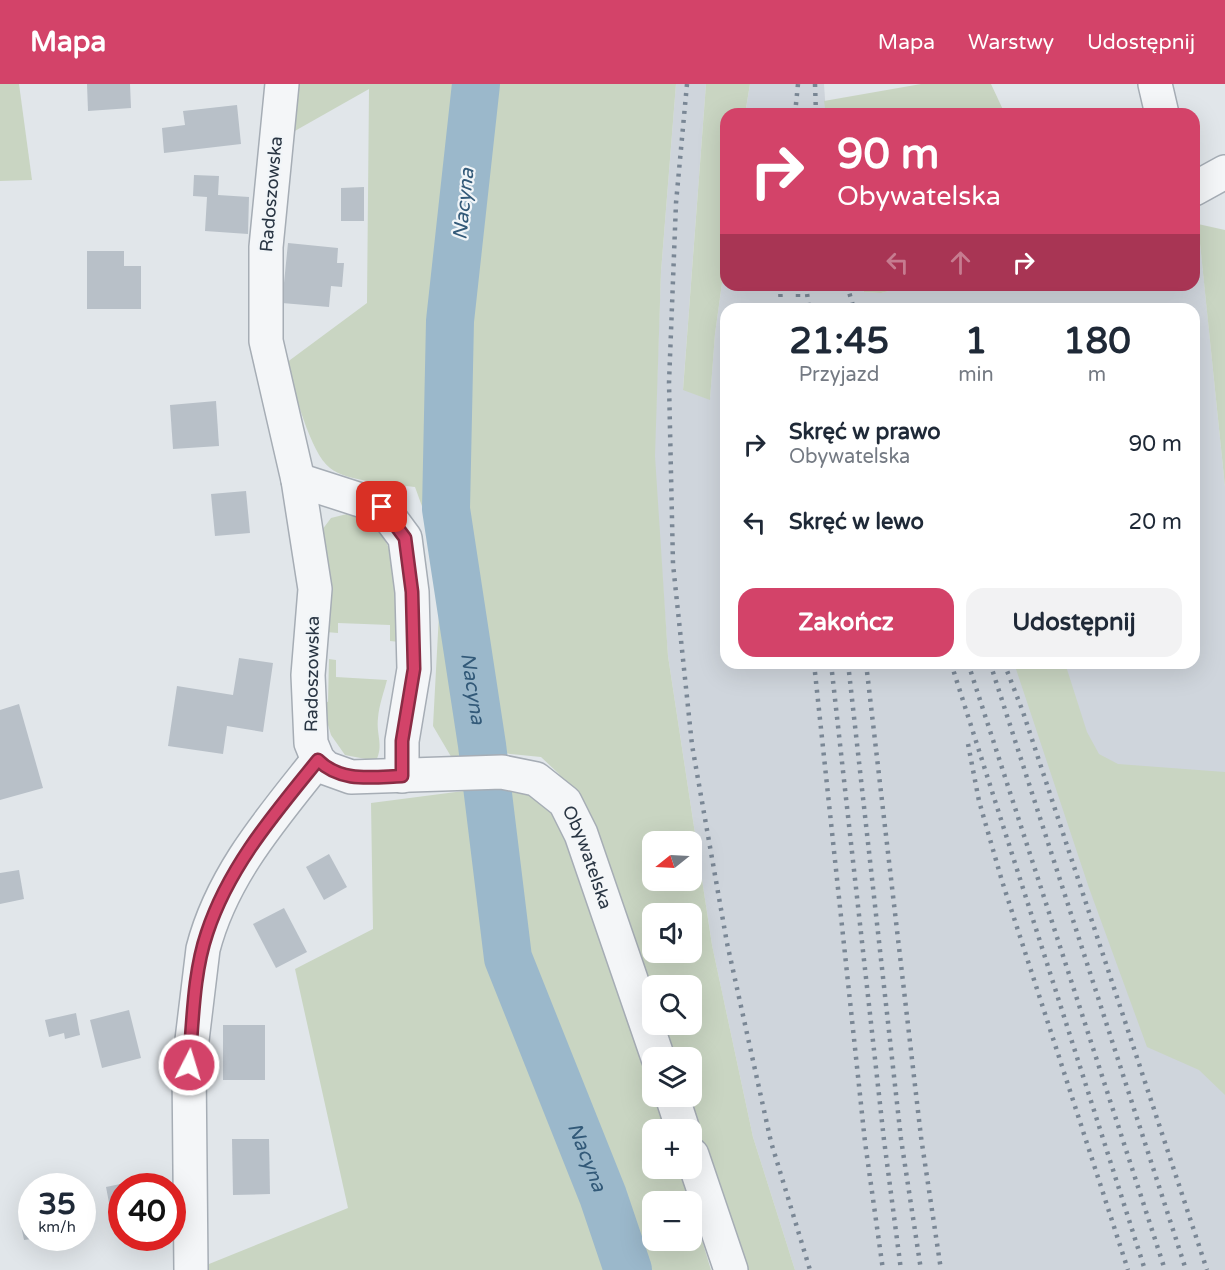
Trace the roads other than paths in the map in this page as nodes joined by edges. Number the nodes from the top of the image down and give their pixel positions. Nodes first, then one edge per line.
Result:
1 (282, 84) edge
2 (1155, 84) edge
3 (1161, 108) edge
4 (1225, 172) edge
5 (1200, 186) edge
6 (298, 480) junction
7 (318, 760) junction
8 (402, 776) junction
9 (654, 1047) edge
10 (700, 1179) edge
11 (191, 1270) edge
12 (731, 1270) edge

1 - 6 street, Radoszowska
2 - 3 street
4 - 5 street
6 - 7 street, Radoszowska
6 - 8 street
7 - 8 street, Obywatelska
7 - 11 street
8 - 9 street, Obywatelska
10 - 12 street

